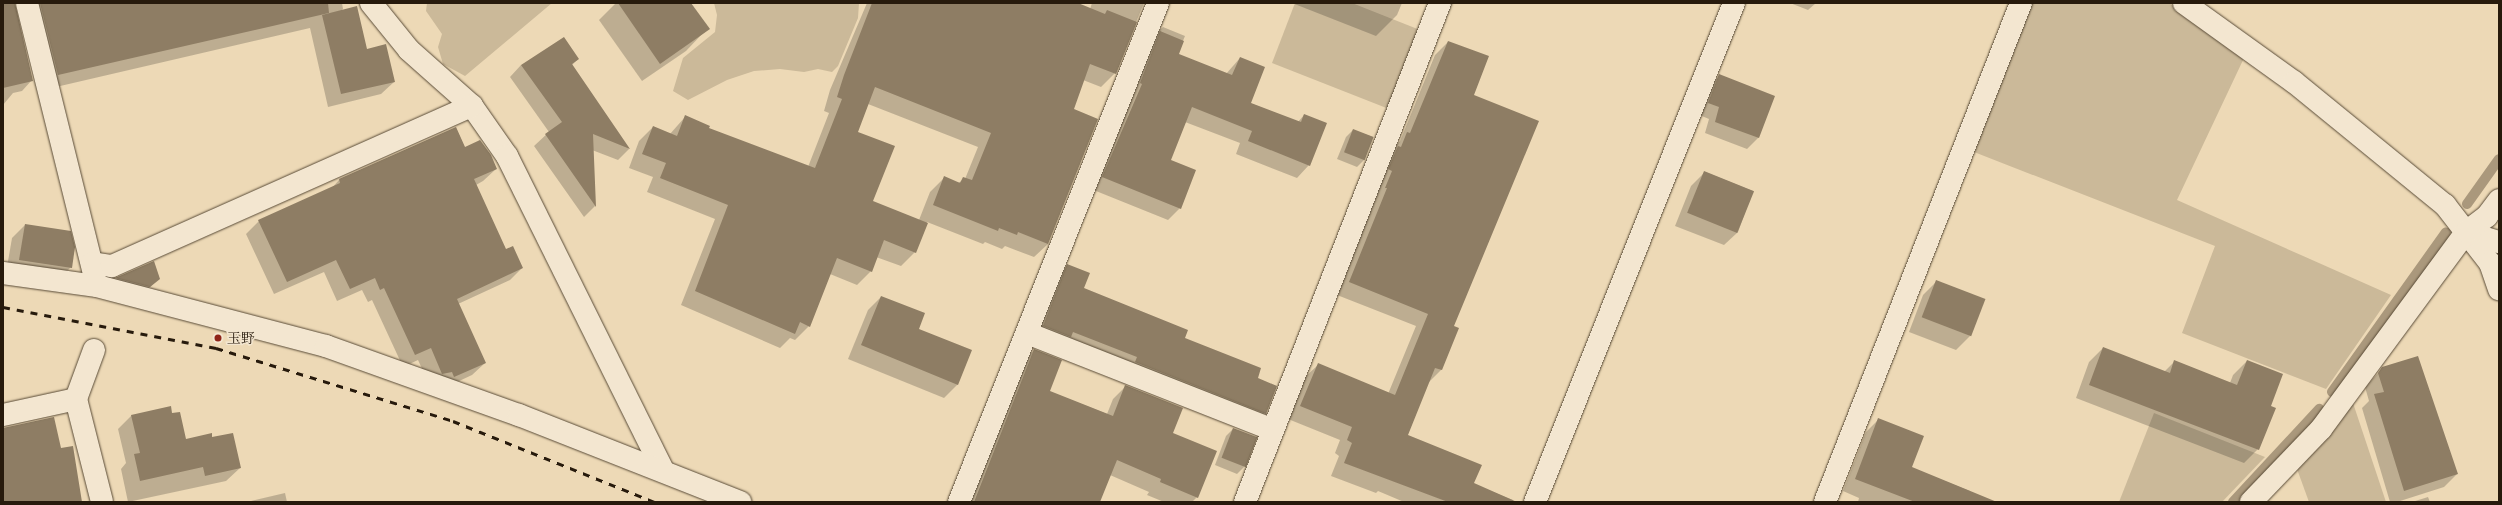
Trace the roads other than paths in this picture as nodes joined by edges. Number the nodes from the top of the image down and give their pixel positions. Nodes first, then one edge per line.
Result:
1 (26, 3) edge
2 (371, 3) edge
3 (1158, 3) edge
4 (1440, 3) edge
5 (1734, 3) edge
6 (2021, 3) edge
7 (2184, 3) edge
8 (472, 106) junction
9 (2499, 200) edge
10 (2466, 232) junction
11 (2499, 242) edge
12 (92, 263) junction
13 (3, 273) edge
14 (97, 286) junction
15 (2499, 290) edge
16 (1027, 332) junction
17 (94, 350) dead end
18 (76, 399) junction
19 (3, 416) edge
20 (1273, 430) junction
21 (663, 470) junction
22 (102, 502) edge
23 (740, 502) edge
24 (959, 502) edge
25 (1245, 502) edge
26 (1535, 502) edge
27 (1825, 502) edge
28 (2251, 502) edge

1 - 12 street
2 - 8 street
3 - 16 street
4 - 20 street
5 - 26 street
6 - 27 street
7 - 10 street
8 - 12 street
8 - 21 street
9 - 10 street
10 - 11 street
10 - 15 street
10 - 28 street
12 - 14 street
13 - 14 street
14 - 21 street
16 - 20 street
16 - 24 street
17 - 18 street
18 - 19 street
18 - 22 street
20 - 25 street
21 - 23 street

